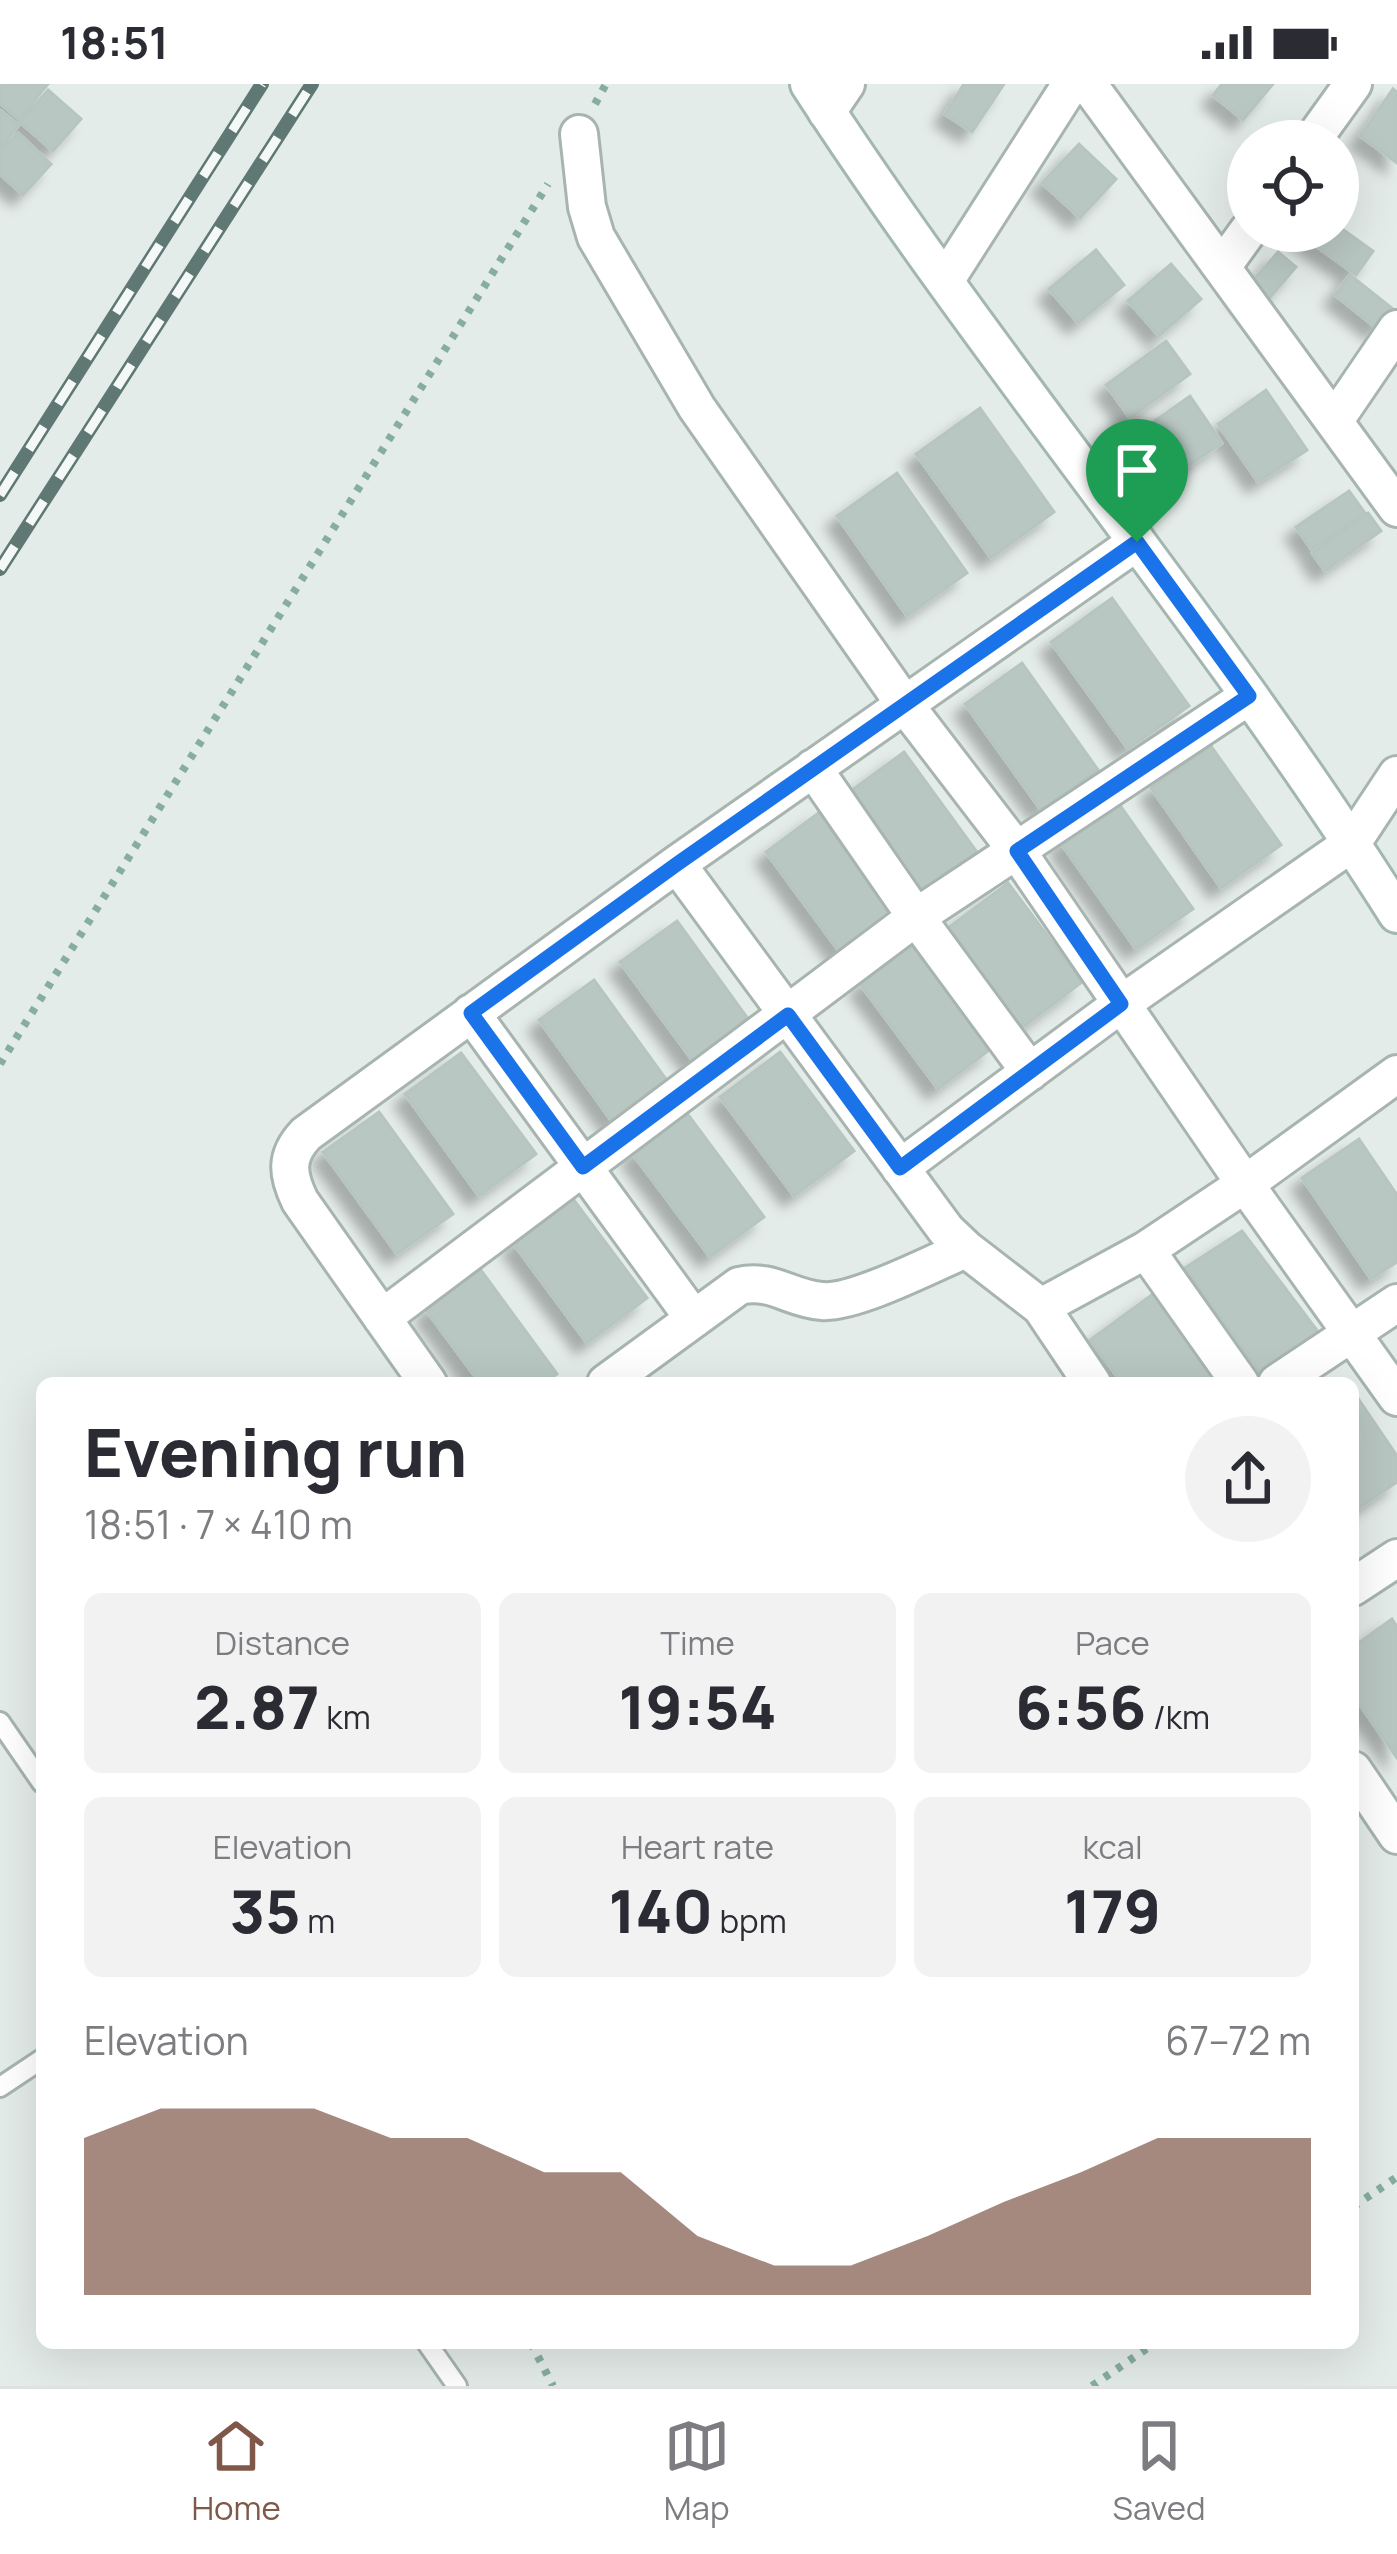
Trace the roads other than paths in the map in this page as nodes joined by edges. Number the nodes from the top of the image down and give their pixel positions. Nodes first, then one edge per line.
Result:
1 (1072, 84) edge
2 (1088, 84) edge
3 (1353, 84) edge
4 (827, 93) edge
5 (1327, 120) edge
6 (579, 134) road end
7 (1233, 252) edge
8 (1222, 267) junction
9 (945, 280) junction
10 (1397, 329) edge
11 (1335, 420) junction
12 (1397, 508) edge
13 (1137, 542) junction
14 (1249, 696) junction
15 (905, 705) junction
16 (813, 768) junction
17 (1397, 775) edge
18 (1352, 843) junction
19 (1017, 851) junction
20 (677, 864) junction
21 (1397, 914) edge
22 (916, 917) junction
23 (1121, 1004) junction
24 (471, 1013) junction
25 (788, 1015) junction
26 (1030, 1072) junction
27 (1397, 1074) edge
28 (583, 1167) junction
29 (900, 1168) junction
30 (1245, 1184) junction
31 (966, 1250) junction
32 (1146, 1250) junction
33 (1397, 1303) edge
34 (1041, 1307) junction
35 (382, 1318) junction
36 (694, 1318) junction
37 (1351, 1335) junction
38 (424, 1377) edge
39 (614, 1377) edge
40 (1088, 1377) edge
41 (1236, 1377) edge
42 (1286, 1377) edge
43 (1397, 1397) edge
44 (0, 1722) edge
45 (36, 1774) edge
46 (1359, 1777) edge
47 (1393, 1818) edge
48 (36, 2063) edge
49 (0, 2087) edge
50 (431, 2349) edge
51 (457, 2386) edge

1 - 9 street
2 - 8 street
3 - 5 street
4 - 9 street
6 - 15 street
7 - 8 street
8 - 11 street
9 - 13 street
10 - 11 street
11 - 12 street
13 - 14 street
13 - 15 street
14 - 18 street
14 - 19 street
15 - 16 street
15 - 19 street
16 - 20 street
16 - 22 street
17 - 18 street
18 - 21 street
18 - 23 street
19 - 22 street
19 - 23 street
20 - 24 street
20 - 25 street
22 - 25 street
22 - 26 street
23 - 26 street
23 - 30 street
24 - 28 street
24 - 35 street
25 - 28 street
25 - 29 street
26 - 29 street
27 - 30 street
28 - 35 street
28 - 36 street
29 - 31 street
30 - 32 street
30 - 37 street
31 - 34 street
31 - 36 street
32 - 34 street
32 - 41 street
33 - 37 street
34 - 40 street
35 - 38 street
36 - 39 street
37 - 42 street
37 - 43 street
44 - 45 lane
46 - 47 street
48 - 49 lane
50 - 51 lane

